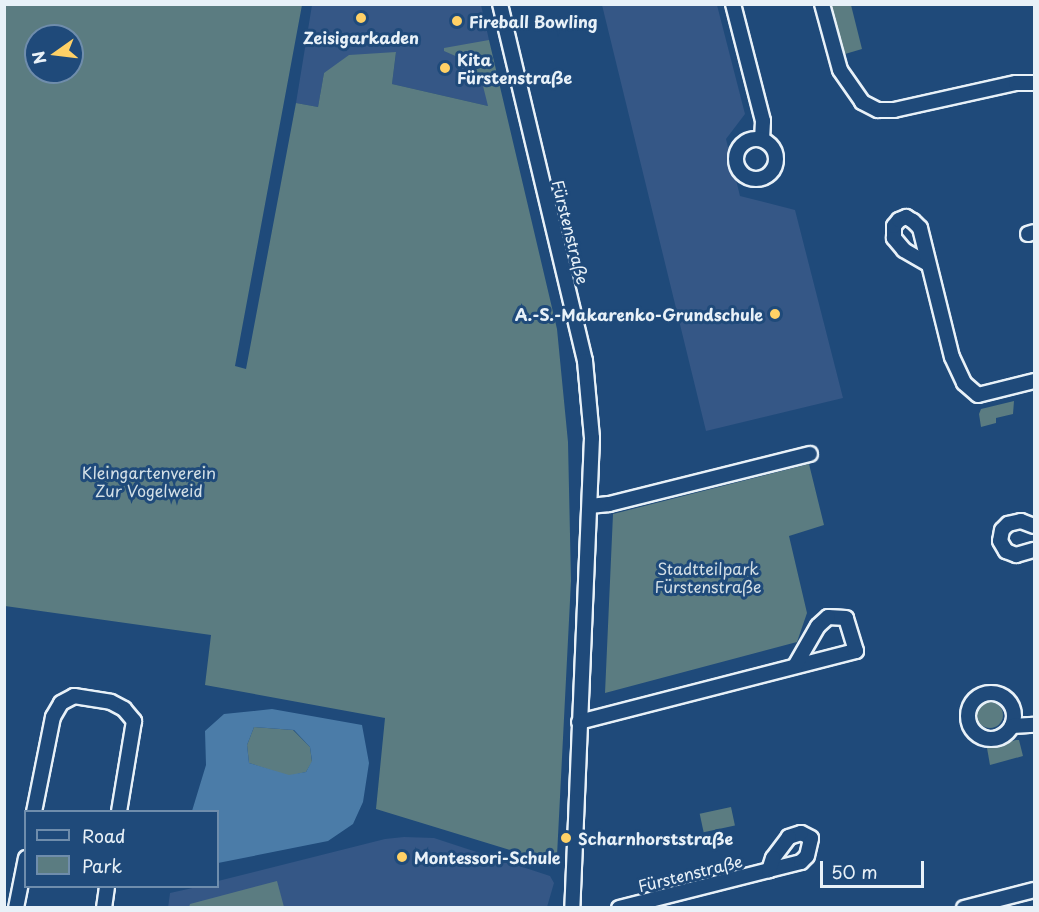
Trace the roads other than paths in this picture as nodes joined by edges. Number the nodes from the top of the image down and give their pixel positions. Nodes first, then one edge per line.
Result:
1 (733, 4) edge
2 (822, 4) edge
3 (504, 5) edge
4 (1035, 83) edge
5 (762, 140) dead end
6 (928, 264) dead end
7 (1035, 381) edge
8 (810, 454) dead end
9 (590, 506) junction
10 (1035, 526) edge
11 (1035, 550) edge
12 (795, 666) junction
13 (579, 722) junction
14 (1035, 725) edge
15 (1012, 726) dead end
16 (34, 810) edge
17 (119, 810) edge
18 (24, 868) edge
19 (770, 870) dead end
20 (107, 888) edge
21 (1035, 891) edge
22 (16, 908) edge
23 (104, 908) edge
24 (572, 908) edge
25 (619, 908) edge
26 (964, 908) edge

1 - 5 street
2 - 4 street
3 - 9 street, Fürstenstraße
6 - 7 street
8 - 9 street
9 - 13 street, Fürstenstraße
10 - 11 street
12 - 12 street
12 - 13 street
13 - 24 street, Fürstenstraße
14 - 15 street
16 - 17 street
18 - 22 street
19 - 25 street, Fürstenstraße
20 - 23 street
21 - 26 street

